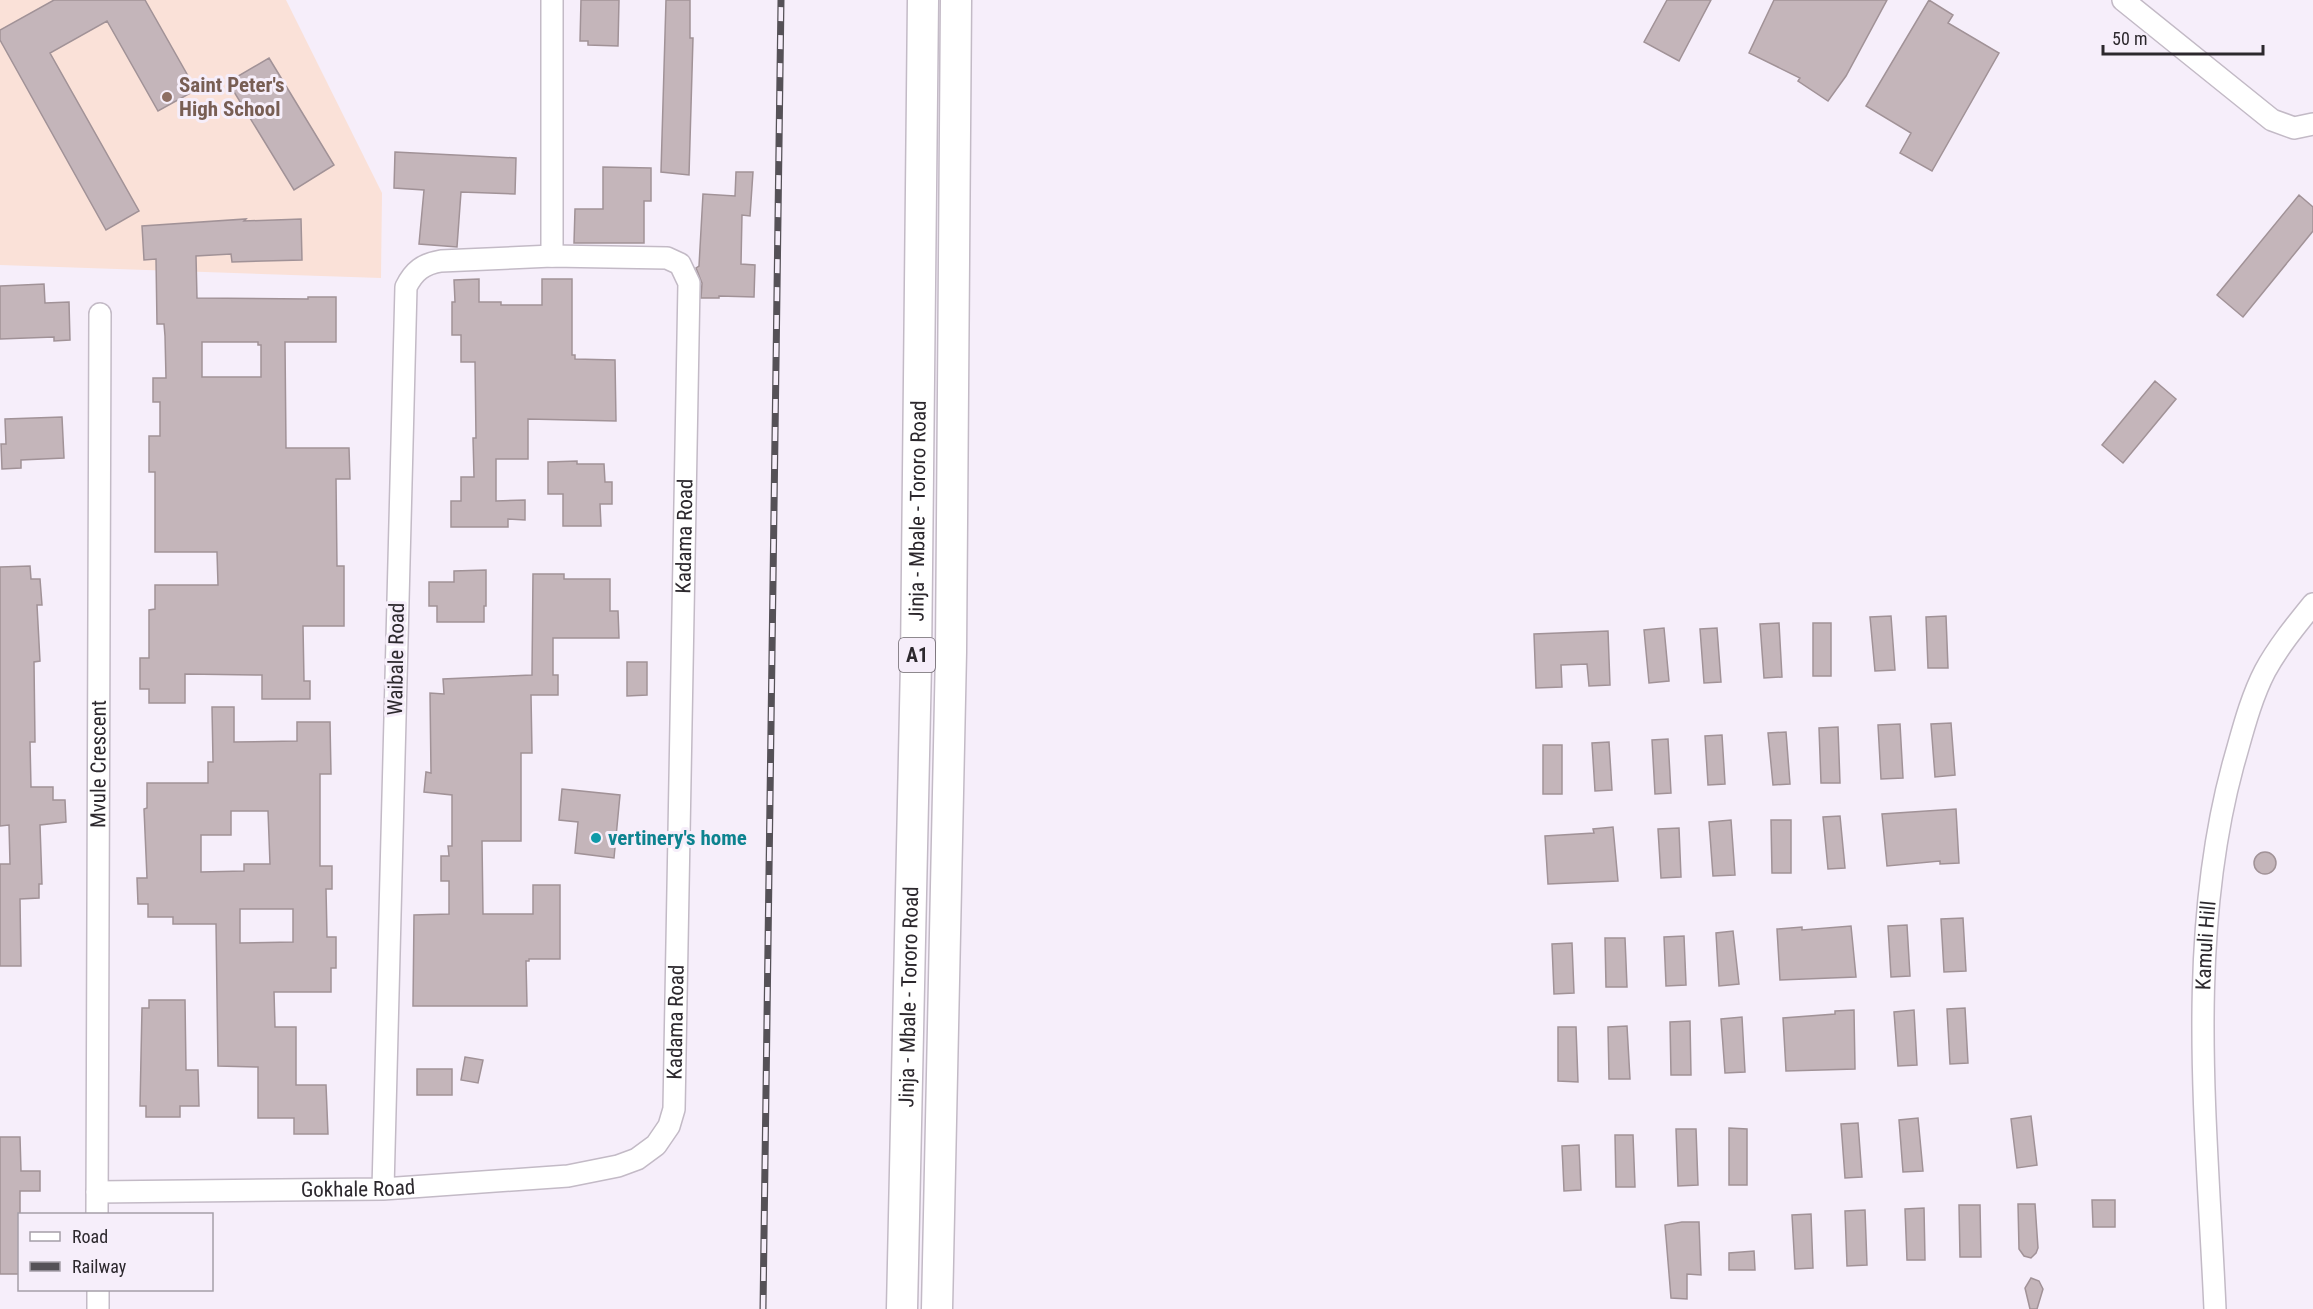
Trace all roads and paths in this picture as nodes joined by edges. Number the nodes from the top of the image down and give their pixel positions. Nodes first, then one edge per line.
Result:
1 (552, 0) edge
2 (923, 0) edge
3 (956, 0) edge
4 (2123, 0) edge
5 (2313, 124) edge
6 (552, 256) junction
7 (100, 314) dead end
8 (2313, 604) edge
9 (618, 1166) joint
10 (383, 1189) junction
11 (97, 1192) junction
12 (97, 1213) edge
13 (98, 1291) edge
14 (98, 1309) edge
15 (902, 1309) edge
16 (937, 1309) edge
17 (2215, 1309) edge

1 - 6 street
2 - 15 highway, Jinja - Mbale - Tororo Road / A1
3 - 16 highway, Jinja - Mbale - Tororo Road / A1
4 - 5 street
6 - 9 street, Kadama Road
6 - 10 street, Waibale Road
7 - 11 street, Mvule Crescent
8 - 17 street, Kamuli Hill
9 - 10 street, Gokhale Road
10 - 11 street, Gokhale Road
11 - 12 street, Mvule Crescent
13 - 14 street

